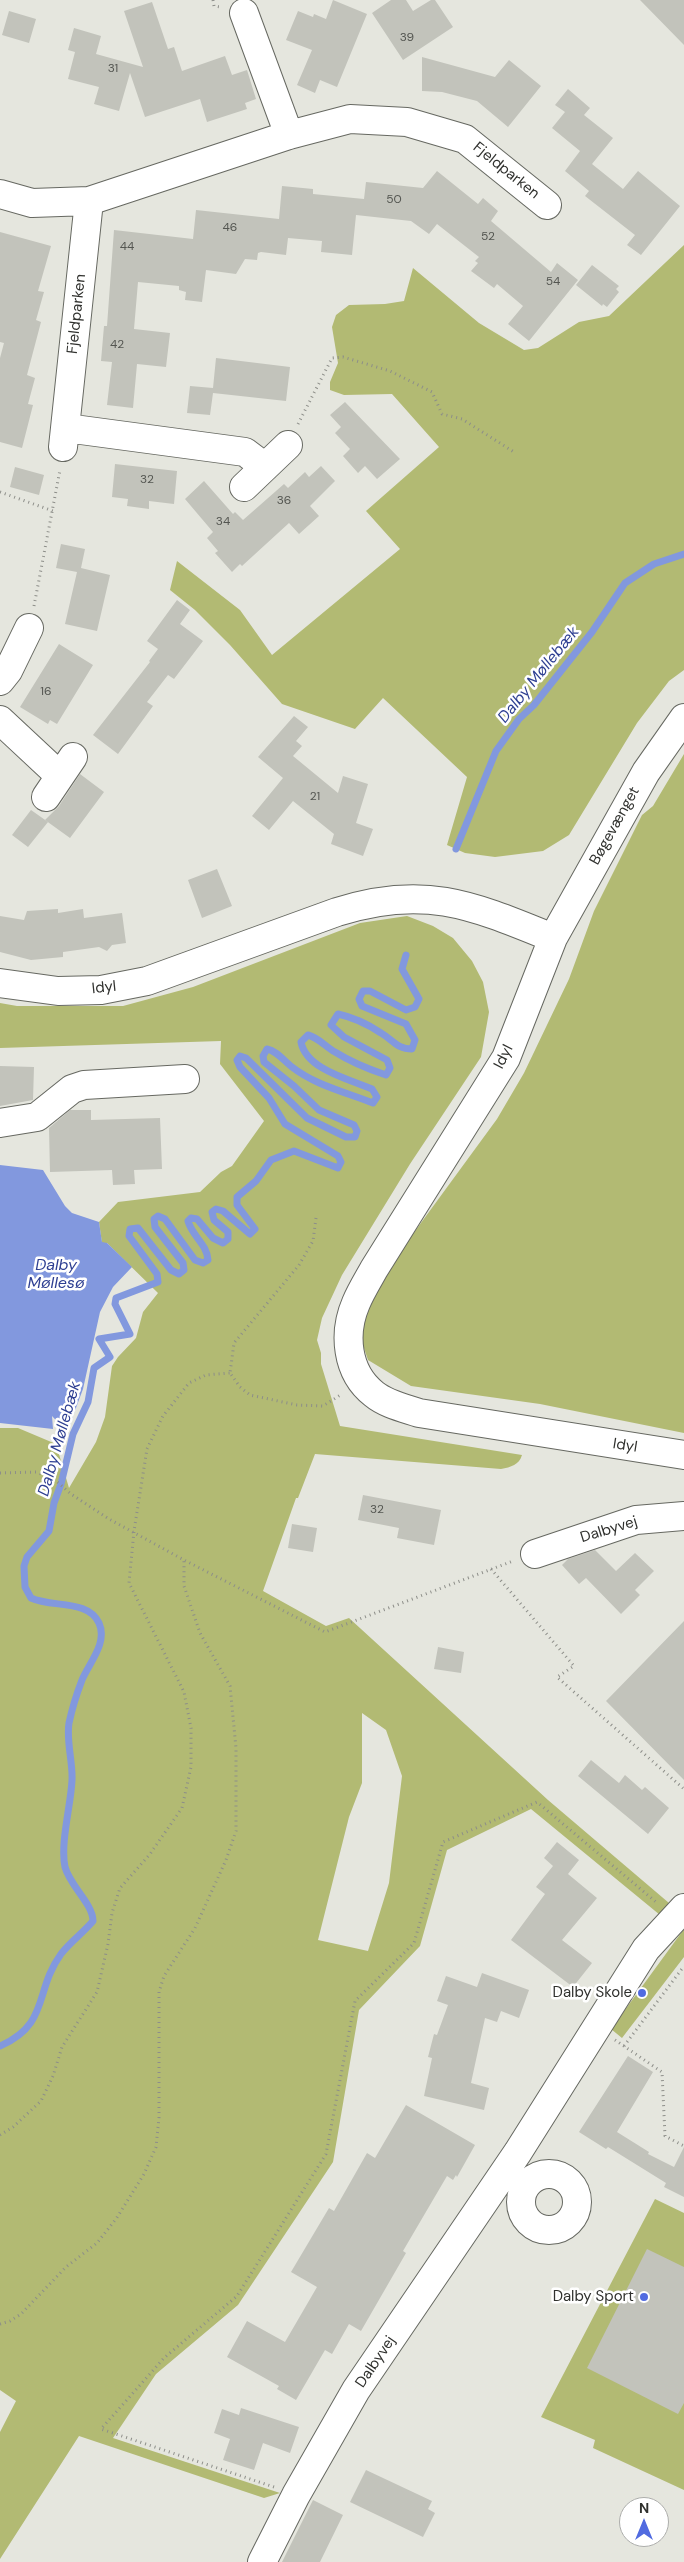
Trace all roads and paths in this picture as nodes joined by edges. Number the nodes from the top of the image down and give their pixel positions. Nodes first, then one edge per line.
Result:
1 (244, 13) dead end
2 (289, 135) junction
3 (0, 194) edge
4 (89, 201) junction
5 (547, 205) dead end
6 (64, 438) junction
7 (288, 445) joint
8 (514, 452) dead end
9 (265, 467) junction
10 (244, 487) dead end
11 (0, 492) edge
12 (52, 511) junction
13 (29, 628) joint
14 (0, 681) edge
15 (684, 718) edge
16 (0, 720) edge
17 (60, 776) dead end
18 (554, 938) junction
19 (0, 983) edge
20 (184, 1079) dead end
21 (0, 1123) edge
22 (316, 1218) dead end
23 (230, 1373) junction
24 (362, 1382) junction
25 (684, 1455) edge
26 (0, 1473) edge
27 (684, 1516) edge
28 (134, 1532) junction
29 (535, 1554) joint
30 (184, 1560) junction
31 (491, 1568) junction
32 (684, 1789) edge
33 (680, 1913) edge
34 (684, 1966) edge
35 (596, 2027) junction
36 (624, 2046) junction
37 (0, 2135) edge
38 (684, 2146) edge
39 (0, 2324) edge
40 (296, 2495) junction
41 (262, 2562) edge

1 - 2 street
2 - 4 street, Fjeldparken
2 - 5 street, Fjeldparken
3 - 4 street, Fjeldparken
4 - 6 street, Fjeldparken
6 - 9 street
6 - 12 path
7 - 8 path
7 - 9 street
9 - 10 street
11 - 12 path
12 - 13 path
13 - 14 street
15 - 18 street, Bøgevænget
16 - 17 street
18 - 19 street, Idyl
18 - 24 street, Idyl
20 - 21 street
22 - 23 path
23 - 24 path
23 - 28 path
24 - 25 street, Idyl
26 - 28 path
27 - 29 street, Dalbyvej
28 - 30 path
28 - 37 path
29 - 31 path
30 - 31 path
30 - 39 path
31 - 32 path
33 - 35 street, Dalbyvej
33 - 40 path
34 - 36 path
35 - 36 path
35 - 40 street, Dalbyvej
36 - 38 path
40 - 41 street, Dalbyvej

